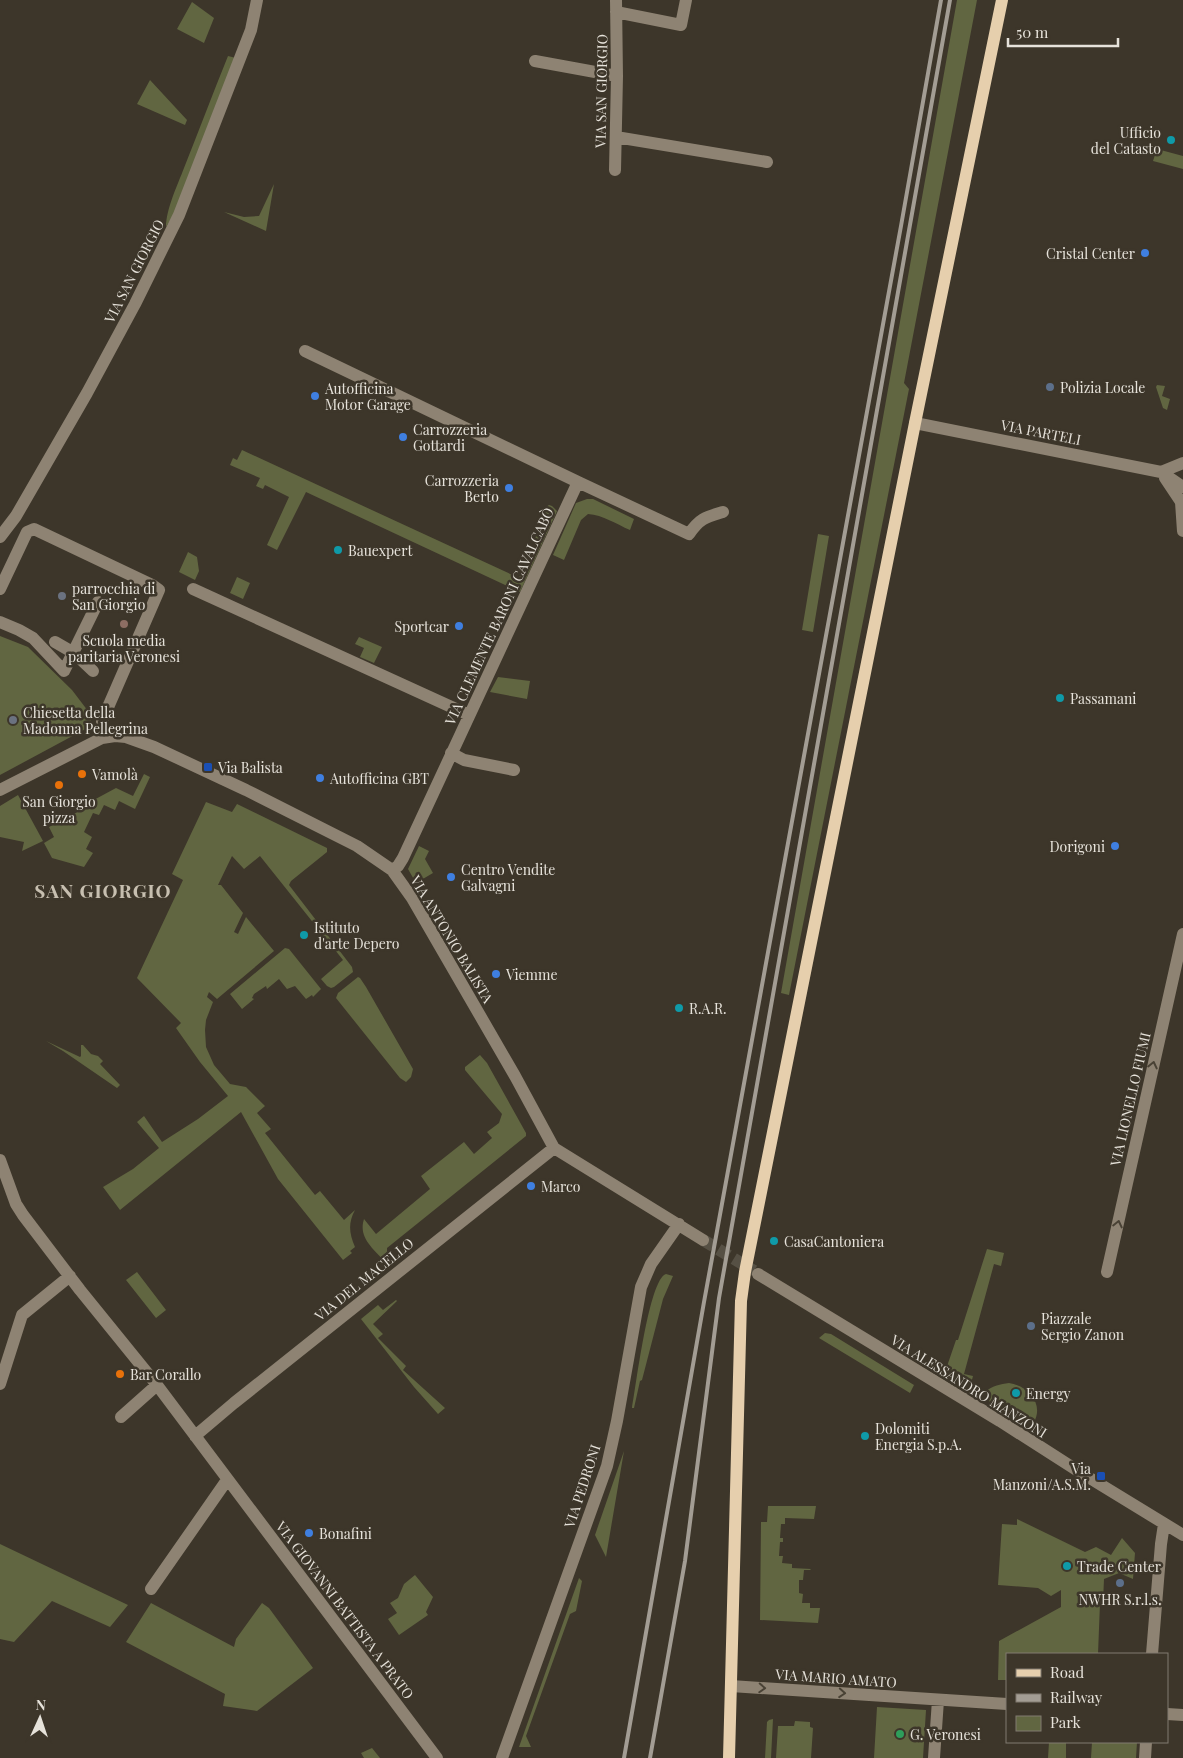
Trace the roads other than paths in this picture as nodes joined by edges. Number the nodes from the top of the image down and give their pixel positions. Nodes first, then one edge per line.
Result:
1 (257, 0) edge
2 (686, 0) edge
3 (1002, 0) edge
4 (616, 6) edge
5 (535, 61) dead end
6 (617, 76) junction
7 (616, 137) junction
8 (767, 162) dead end
9 (615, 170) dead end
10 (305, 351) dead end
11 (916, 423) junction
12 (1183, 463) edge
13 (1161, 472) junction
14 (578, 482) junction
15 (1183, 487) edge
16 (723, 512) dead end
17 (1183, 531) edge
18 (0, 537) edge
19 (0, 589) edge
20 (193, 589) dead end
21 (98, 602) dead end
22 (0, 622) edge
23 (55, 642) dead end
24 (74, 653) junction
25 (93, 671) dead end
26 (469, 715) junction
27 (102, 721) dead end
28 (452, 753) junction
29 (514, 770) dead end
30 (0, 790) edge
31 (392, 870) junction
32 (1183, 934) edge
33 (554, 1148) junction
34 (0, 1160) edge
35 (679, 1224) junction
36 (703, 1240) tunnel mouth
37 (1107, 1272) dead end
38 (758, 1274) tunnel mouth
39 (70, 1276) junction
40 (0, 1384) edge
41 (157, 1385) junction
42 (121, 1417) dead end
43 (195, 1436) junction
44 (227, 1480) junction
45 (1164, 1524) junction
46 (1183, 1535) edge
47 (151, 1589) dead end
48 (1152, 1653) edge
49 (731, 1686) junction
50 (938, 1700) junction
51 (1006, 1704) edge
52 (1168, 1714) edge
53 (1183, 1715) edge
54 (1146, 1743) edge
55 (437, 1758) edge
56 (502, 1758) edge
57 (729, 1758) edge
58 (934, 1758) edge
59 (1146, 1758) edge

1 - 18 street, VIA SAN GIORGIO
2 - 4 street, VIA SAN GIORGIO
3 - 11 main road
4 - 6 street, VIA SAN GIORGIO
5 - 6 street
6 - 7 street, VIA SAN GIORGIO
7 - 8 street
7 - 9 street, VIA SAN GIORGIO
10 - 14 street
11 - 13 street, VIA PARTELI
11 - 49 main road
12 - 13 street
13 - 15 street, VIA PARTELI
13 - 17 street
14 - 16 street
14 - 26 street, VIA CLEMENTE BARONI CAVALCABÒ
19 - 27 street
20 - 26 street
21 - 24 street
22 - 24 street
23 - 24 street
24 - 25 street
26 - 28 street, VIA CLEMENTE BARONI CAVALCABÒ
28 - 29 street
28 - 31 street, VIA CLEMENTE BARONI CAVALCABÒ
30 - 31 street, VIA ANTONIO BALISTA
31 - 33 street, VIA ANTONIO BALISTA
37 -> 32 street, VIA LIONELLO FIUMI
33 - 35 street
33 - 43 street, VIA DEL MACELLO
34 - 39 street, VIA GIOVANNI BATTISTA A PRATO
35 - 36 street
35 - 56 street, VIA PEDRONI
38 - 45 street, VIA ALESSANDRO MANZONI
39 - 40 street
39 - 41 street, VIA GIOVANNI BATTISTA A PRATO
41 - 42 street
41 - 43 street, VIA GIOVANNI BATTISTA A PRATO
43 - 44 street, VIA GIOVANNI BATTISTA A PRATO
44 - 47 street
44 - 55 street, VIA GIOVANNI BATTISTA A PRATO
45 - 46 street, VIA ALESSANDRO MANZONI
45 - 48 street
49 -> 50 street, VIA MARIO AMATO
49 - 57 main road
50 - 51 street, VIA MARIO AMATO
50 - 58 street
52 - 53 street
54 - 59 street

